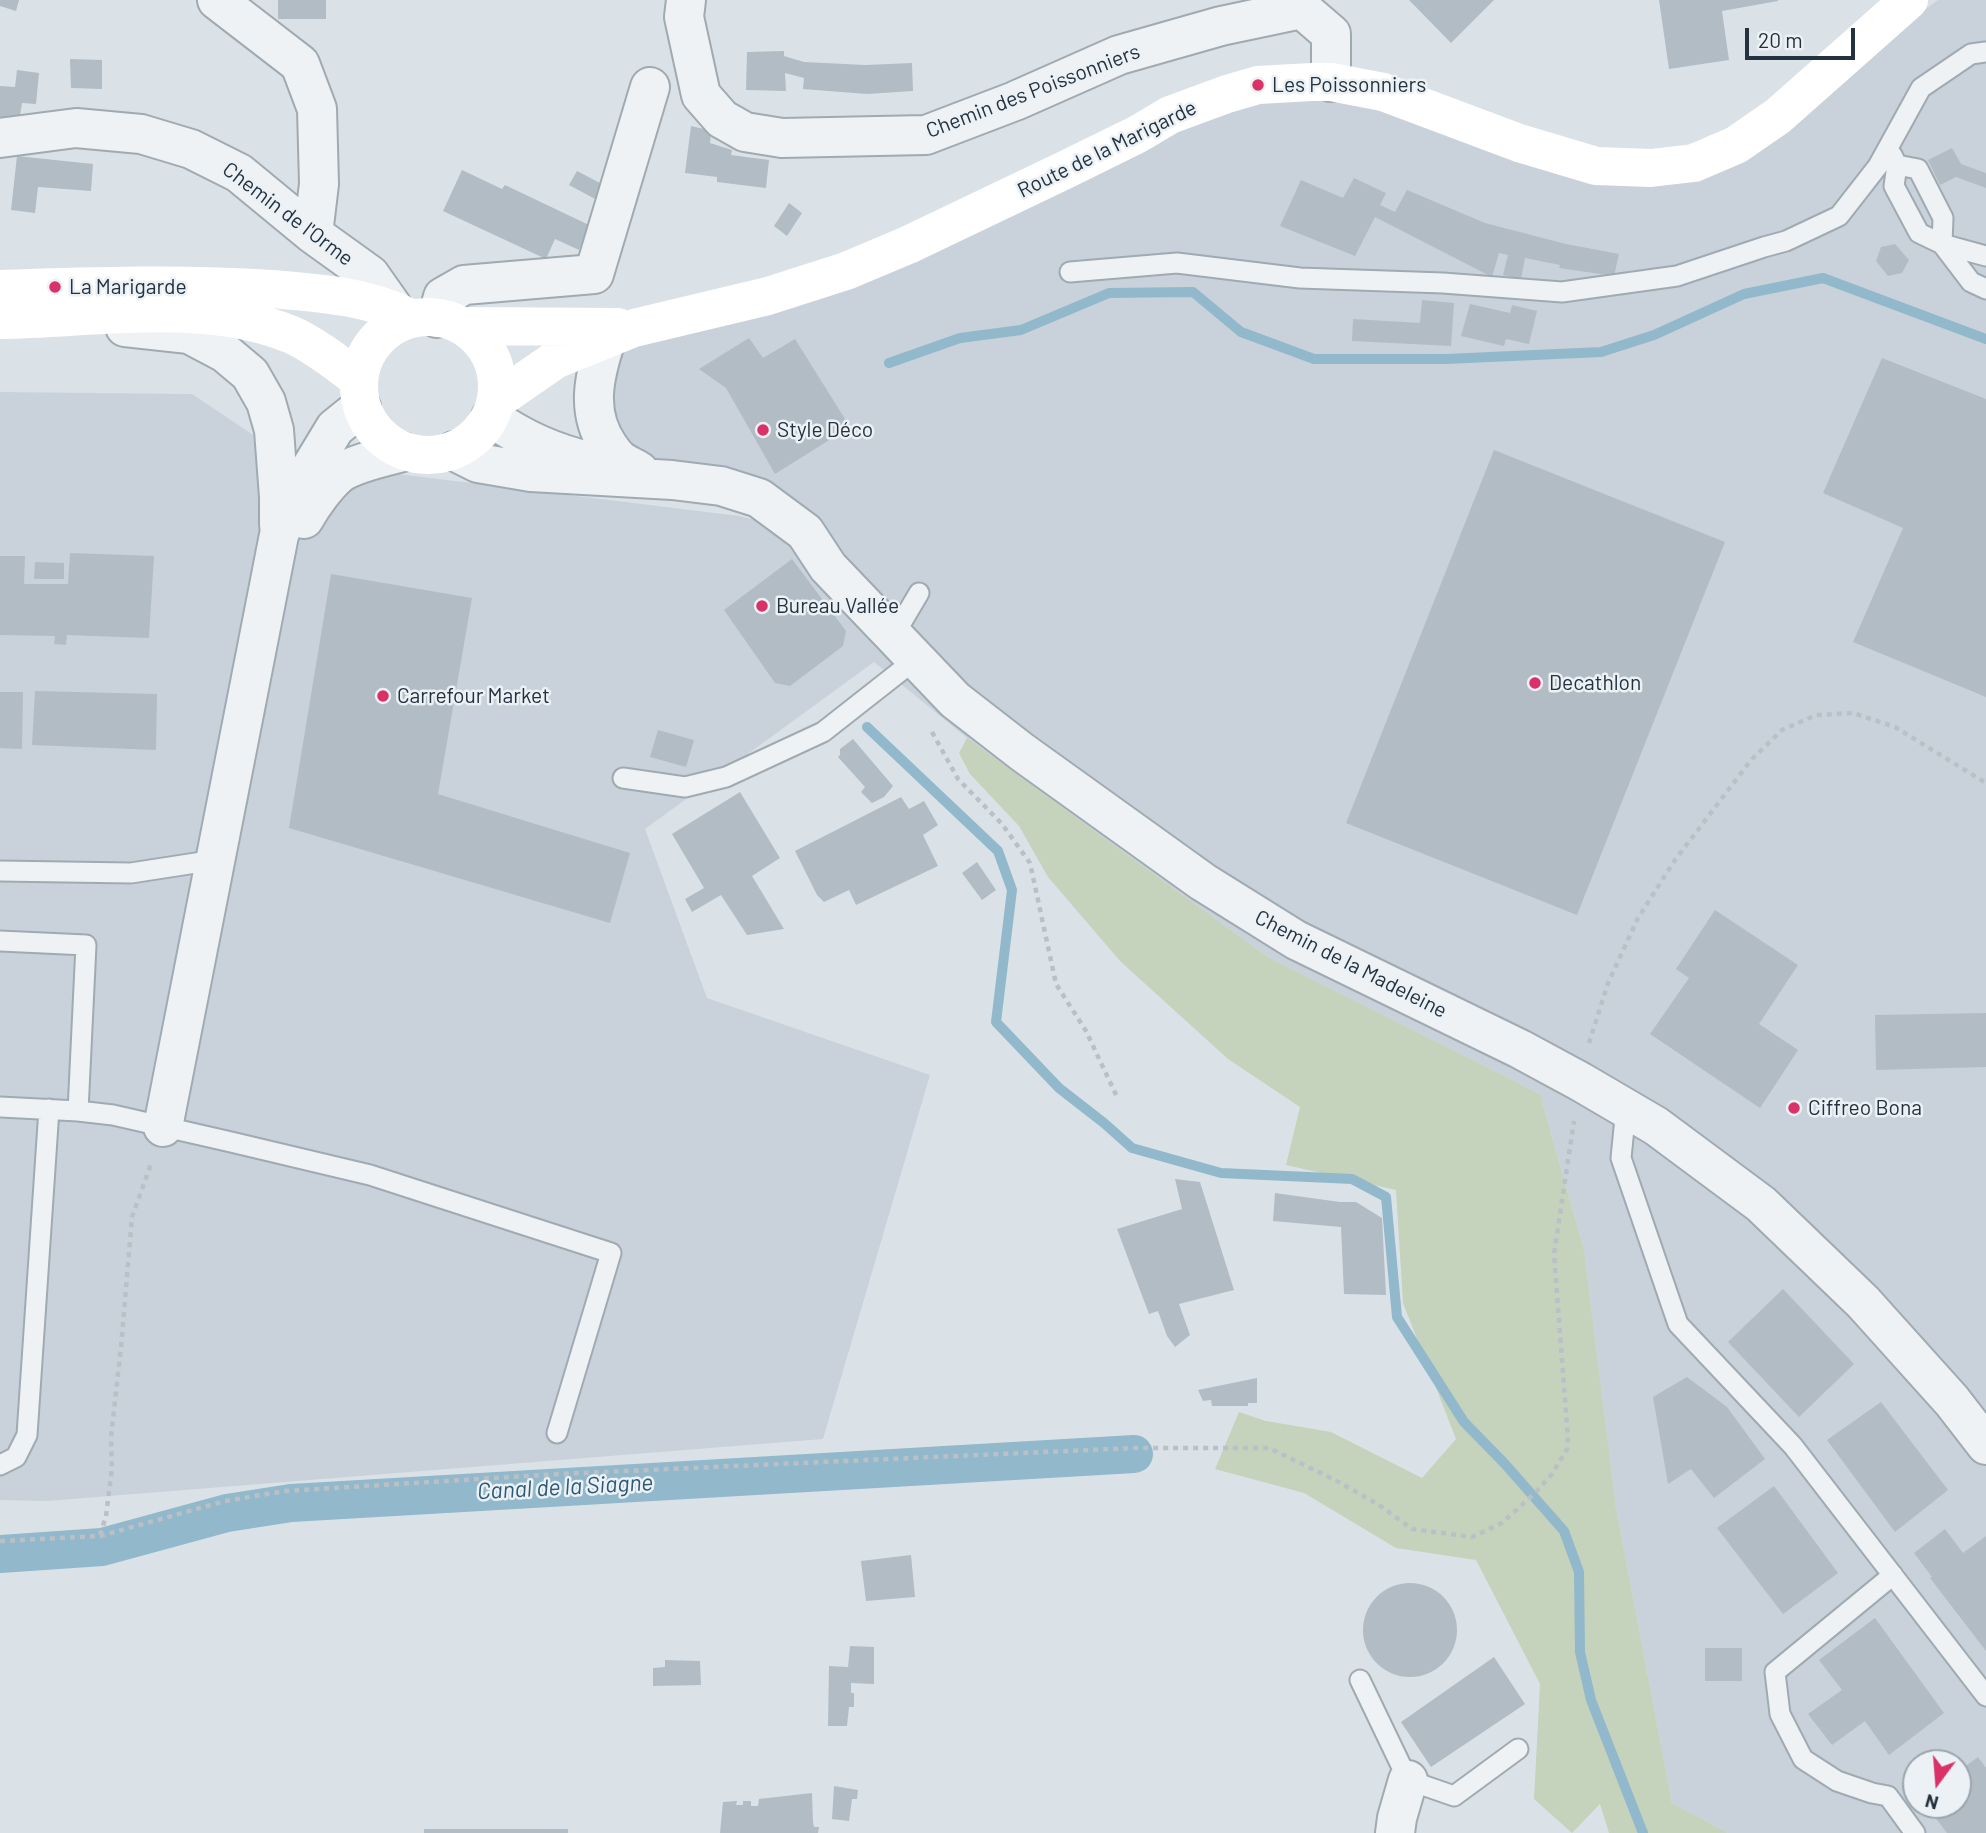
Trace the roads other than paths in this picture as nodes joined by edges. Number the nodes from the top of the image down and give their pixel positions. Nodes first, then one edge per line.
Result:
1 (217, 0) edge
2 (686, 0) edge
3 (1909, 0) edge
4 (1302, 5) edge
5 (1986, 52) edge
6 (1331, 82) junction
7 (650, 87) dead end
8 (0, 138) edge
9 (1893, 156) junction
10 (313, 234) junction
11 (1942, 244) junction
12 (1986, 256) edge
13 (1070, 272) dead end
14 (1986, 289) edge
15 (4, 310) edge
16 (426, 318) junction
17 (620, 334) junction
18 (360, 393) junction
19 (494, 408) junction
20 (403, 452) junction
21 (454, 452) junction
22 (656, 476) junction
23 (279, 535) junction
24 (272, 572) junction
25 (919, 593) dead end
26 (904, 648) junction
27 (623, 778) dead end
28 (215, 860) junction
29 (0, 871) edge
30 (0, 941) edge
31 (0, 1107) edge
32 (1626, 1108) junction
33 (48, 1109) junction
34 (78, 1111) junction
35 (163, 1127) junction
36 (558, 1433) dead end
37 (1986, 1445) edge
38 (0, 1465) edge
39 (1893, 1576) junction
40 (1360, 1680) dead end
41 (1986, 1696) edge
42 (1518, 1749) dead end
43 (1408, 1780) junction
44 (1395, 1833) edge
45 (1915, 1833) edge

1 - 10 street
2 - 4 street, Chemin des Poissonniers
3 - 6 main road, Route de la Marigarde
4 - 6 street, Chemin des Poissonniers
5 - 9 lane
6 - 17 main road, Route de la Marigarde
7 - 16 street
8 - 10 street, Chemin de l'Orme
9 - 11 lane
9 - 11 lane
9 - 13 lane
10 - 16 street, Chemin de l'Orme
11 - 12 lane
11 - 14 lane
15 - 16 main road, Route de la Marigarde
15 - 18 main road
15 - 23 street
16 - 17 main road, Route de la Marigarde
16 - 18 main road
16 - 19 main road
17 - 19 main road, Route de la Marigarde
17 - 22 street
18 - 20 main road
18 - 23 street
19 - 21 main road
19 - 22 street
20 - 21 main road
20 - 24 street
21 - 22 street
22 - 26 street, Chemin de la Madeleine
23 - 24 street
24 - 28 street
25 - 26 lane
26 - 27 lane
26 - 32 street, Chemin de la Madeleine
28 - 29 lane
28 - 35 street
30 - 34 lane
31 - 33 lane
32 - 37 street, Chemin de la Madeleine
32 - 39 lane
33 - 34 lane
33 - 38 lane
34 - 35 lane
35 - 36 lane
39 - 41 lane
39 - 45 lane
40 - 43 lane
42 - 43 lane
43 - 44 street

